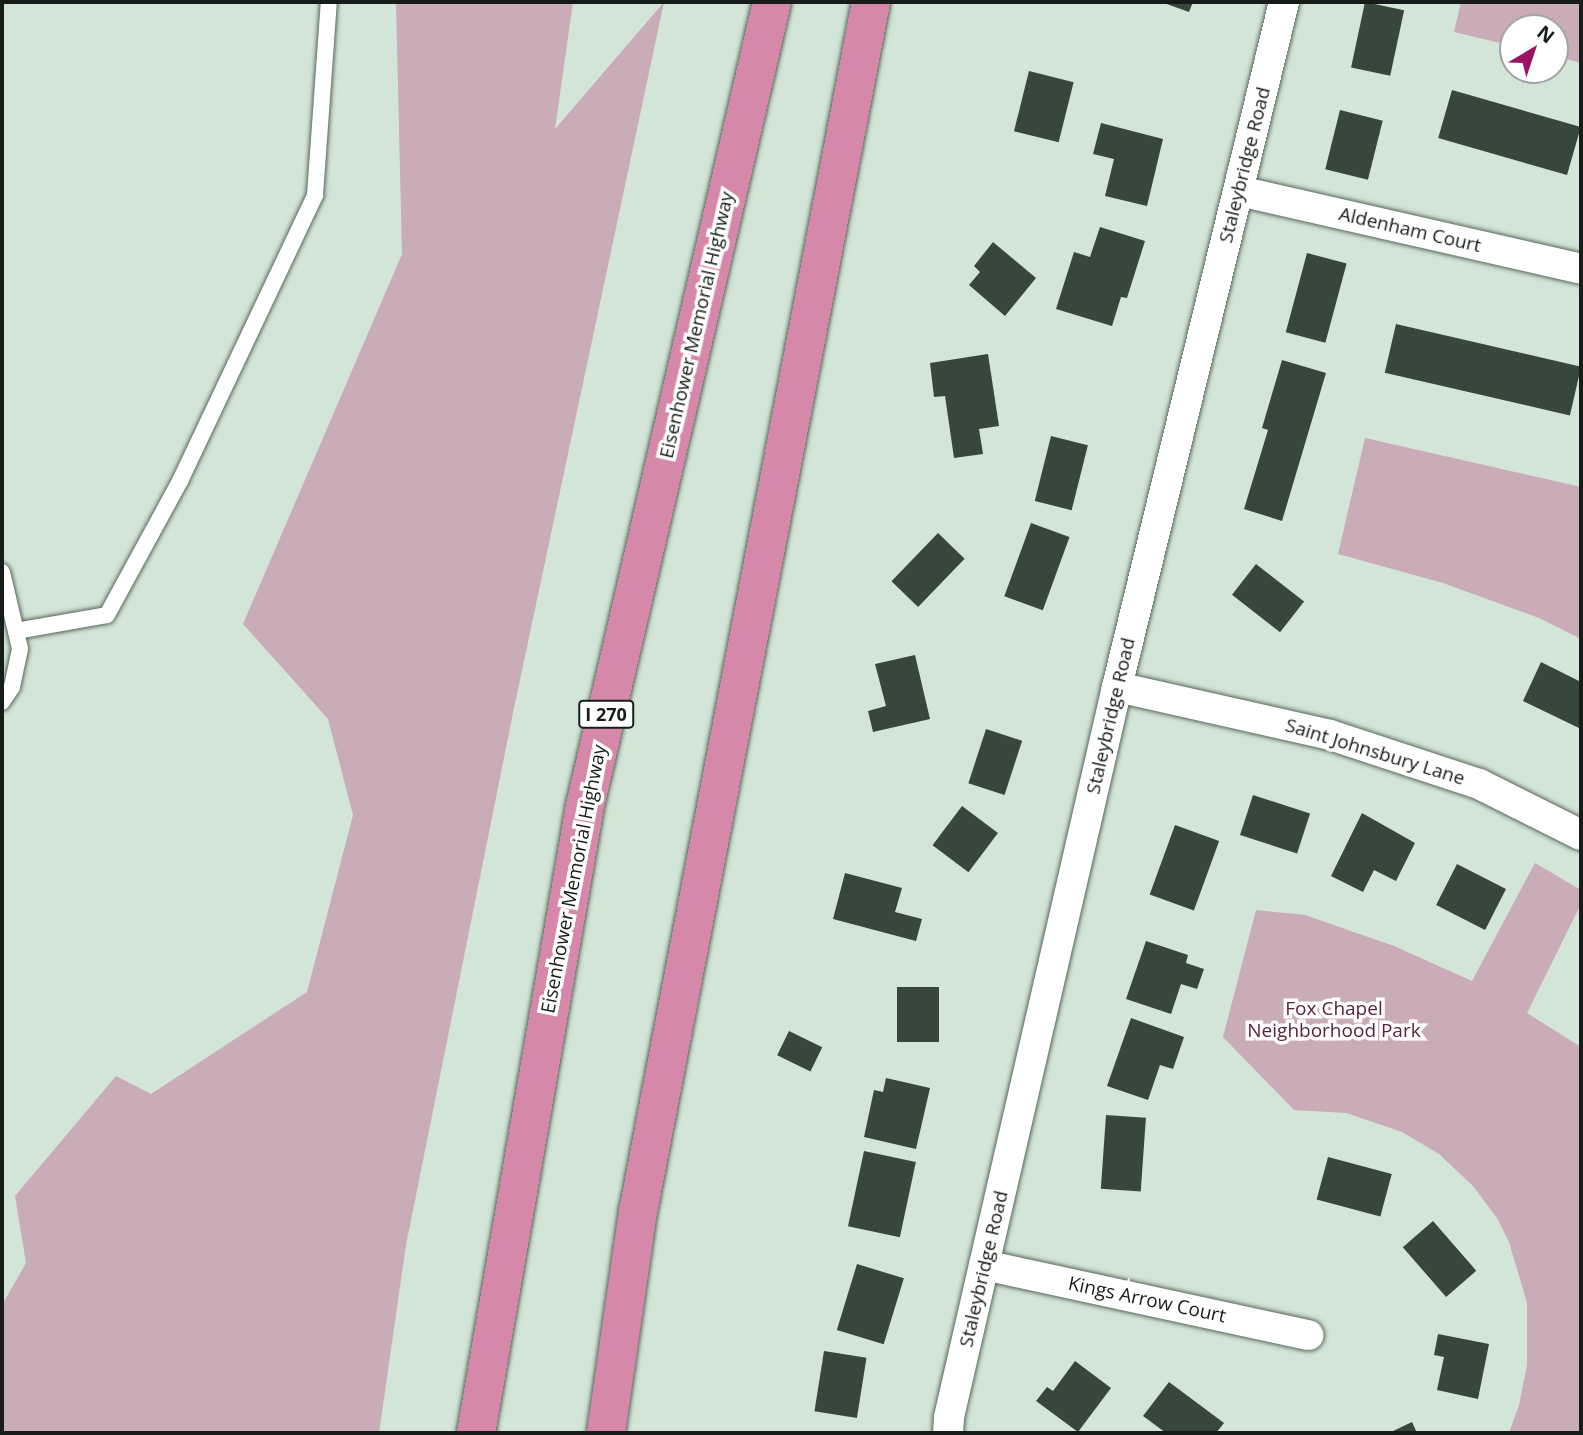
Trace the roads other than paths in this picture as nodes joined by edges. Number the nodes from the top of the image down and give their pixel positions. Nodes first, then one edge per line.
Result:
1 (329, 2) edge
2 (772, 2) edge
3 (872, 2) edge
4 (1284, 2) edge
5 (1239, 191) junction
6 (1581, 269) edge
7 (2, 572) edge
8 (16, 631) junction
9 (1118, 687) junction
10 (2, 702) edge
11 (1581, 835) edge
12 (984, 1265) junction
13 (1309, 1335) dead end
14 (476, 1433) edge
15 (606, 1433) edge
16 (948, 1433) edge

1 - 8 lane
2 - 14 highway, Eisenhower Memorial Highway / I 270
3 - 15 highway
4 - 5 street, Staleybridge Road
5 - 6 street, Aldenham Court
5 - 9 street, Staleybridge Road
7 - 8 lane
8 - 10 lane
9 - 11 street, Saint Johnsbury Lane
9 - 12 street, Staleybridge Road
12 - 13 street, Kings Arrow Court
12 - 16 street, Staleybridge Road

